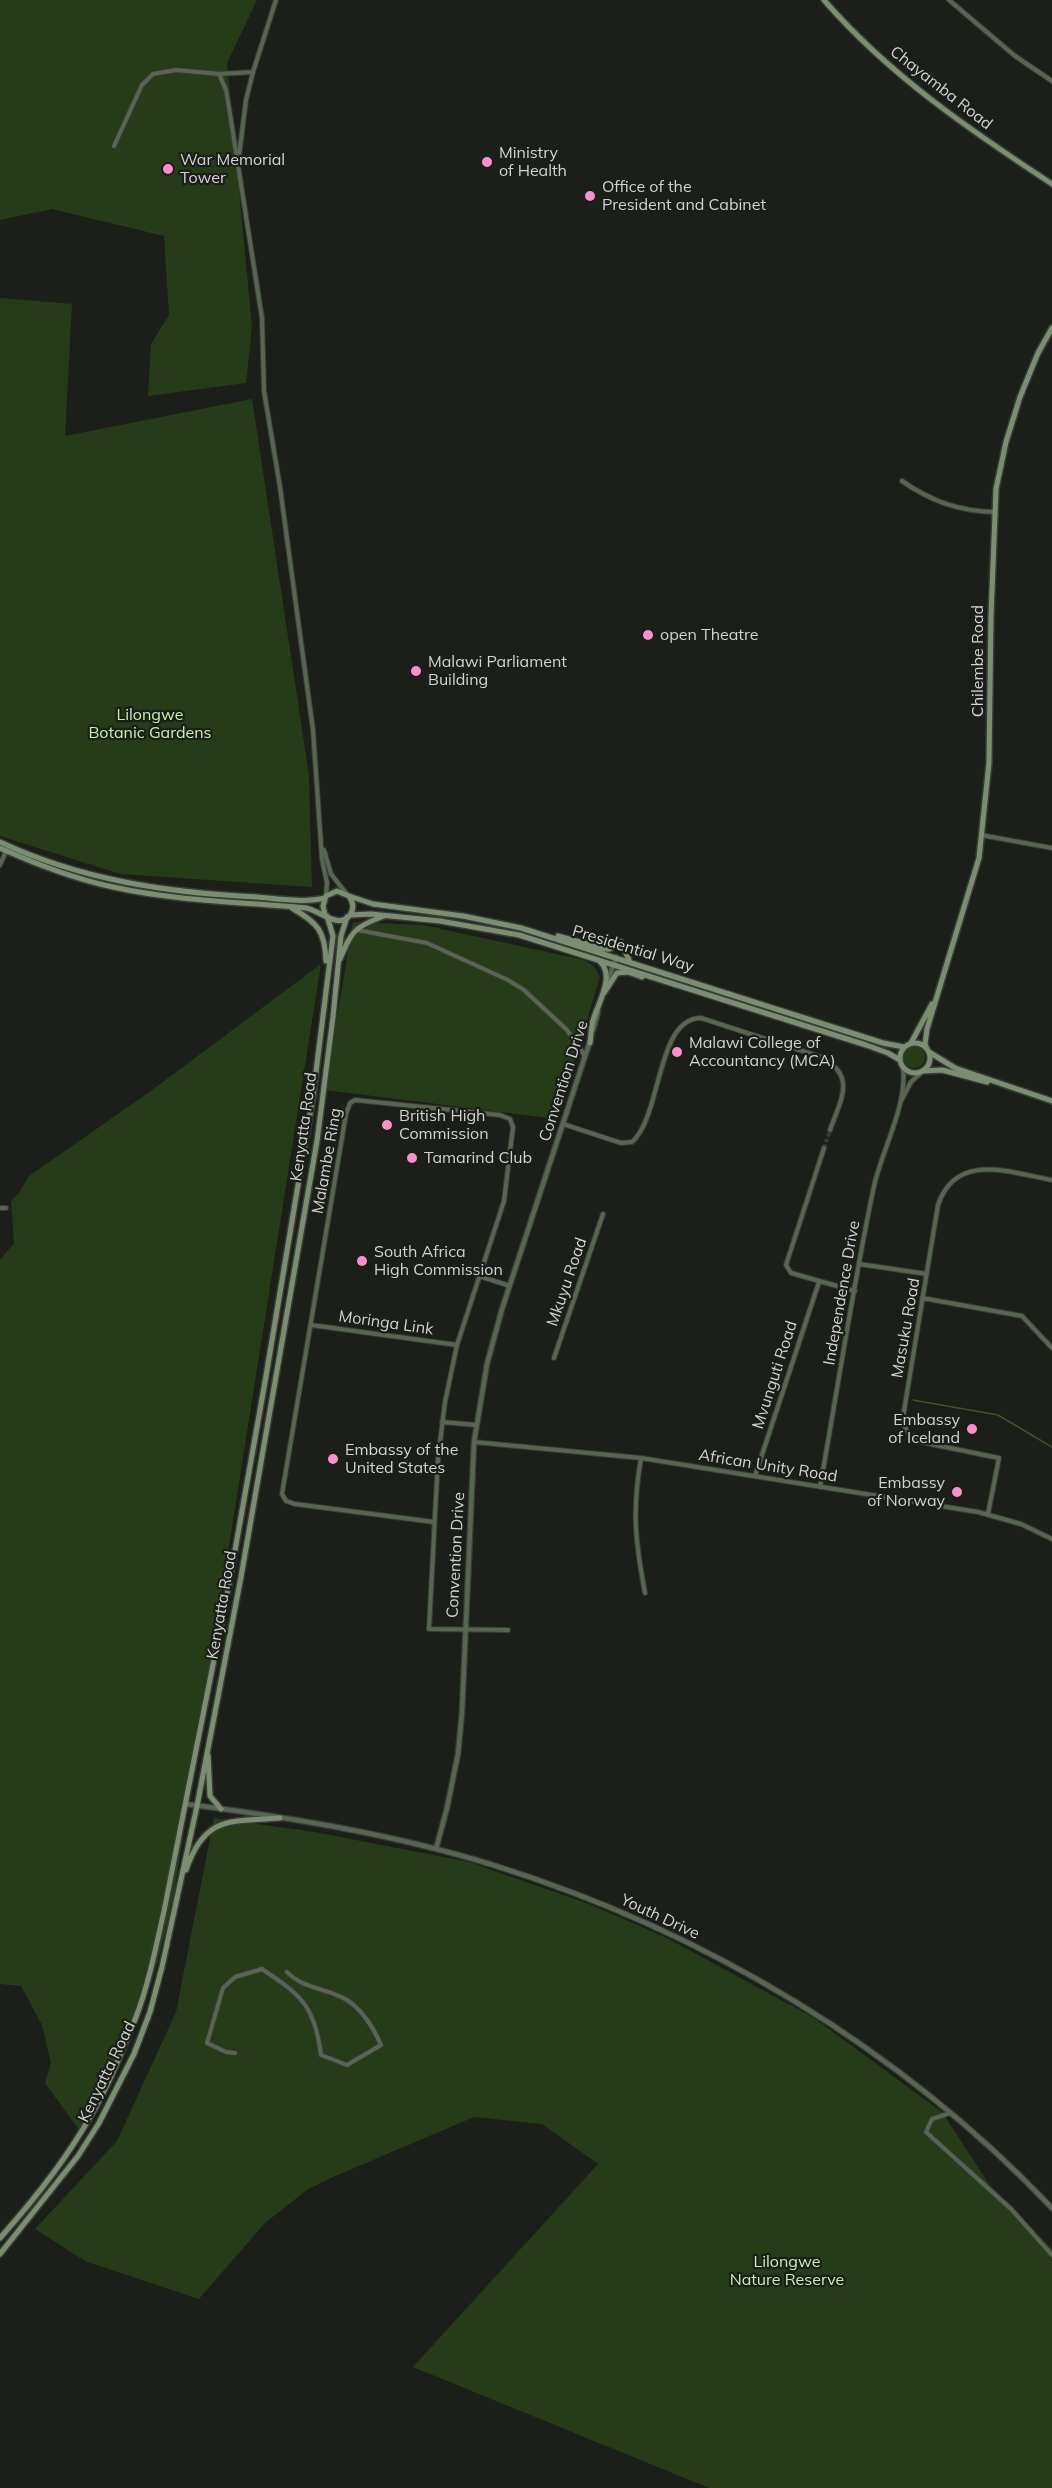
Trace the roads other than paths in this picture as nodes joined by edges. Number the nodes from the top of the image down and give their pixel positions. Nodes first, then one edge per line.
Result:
1 (276, 0) edge
2 (824, 0) edge
3 (949, 0) edge
4 (253, 72) junction
5 (219, 74) junction
6 (1052, 81) edge
7 (114, 146) dead end
8 (239, 162) junction
9 (1052, 184) edge
10 (1052, 328) edge
11 (902, 481) dead end
12 (994, 512) junction
13 (980, 835) junction
14 (0, 842) edge
15 (322, 847) junction
16 (1052, 848) edge
17 (3, 850) edge
18 (0, 865) edge
19 (348, 895) junction
20 (326, 897) junction
21 (289, 906) junction
22 (326, 915) junction
23 (348, 916) junction
24 (386, 916) junction
25 (357, 930) junction
26 (542, 934) junction
27 (616, 957) junction
28 (592, 958) junction
29 (630, 961) junction
30 (614, 964) junction
31 (337, 966) junction
32 (327, 975) junction
33 (688, 988) junction
34 (604, 993) junction
35 (936, 997) junction
36 (590, 1043) junction
37 (910, 1043) junction
38 (904, 1047) junction
39 (928, 1050) junction
40 (585, 1056) junction
41 (900, 1060) junction
42 (903, 1067) junction
43 (922, 1071) junction
44 (1000, 1084) junction
45 (1052, 1101) edge
46 (899, 1107) junction
47 (563, 1124) junction
48 (830, 1130) tunnel mouth
49 (824, 1148) tunnel mouth
50 (1052, 1180) edge
51 (0, 1208) edge
52 (6, 1208) dead end
53 (603, 1214) dead end
54 (859, 1264) junction
55 (927, 1274) junction
56 (479, 1275) junction
57 (819, 1282) junction
58 (510, 1286) junction
59 (855, 1291) junction
60 (922, 1298) junction
61 (311, 1325) junction
62 (457, 1345) junction
63 (1052, 1348) edge
64 (554, 1358) dead end
65 (442, 1422) junction
66 (476, 1425) junction
67 (474, 1442) junction
68 (641, 1458) junction
69 (754, 1476) junction
70 (820, 1487) junction
71 (988, 1514) junction
72 (434, 1522) junction
73 (1052, 1539) edge
74 (645, 1593) dead end
75 (508, 1630) dead end
76 (465, 1631) junction
77 (207, 1748) junction
78 (185, 1804) junction
79 (197, 1806) junction
80 (221, 1809) junction
81 (280, 1818) junction
82 (436, 1849) junction
83 (181, 1887) junction
84 (287, 1972) dead end
85 (236, 2052) dead end
86 (950, 2113) junction
87 (1052, 2208) edge
88 (0, 2238) edge
89 (0, 2254) edge
90 (1052, 2255) edge

1 - 4 street
2 - 9 main road, Chayamba Road
3 - 6 street
4 - 5 street
4 - 8 street
5 - 7 street
5 - 8 street
8 - 15 street
10 - 12 main road, Chilembe Road
11 - 12 street
12 - 13 main road, Chilembe Road
13 - 16 street
13 - 35 main road, Chilembe Road
14 - 20 main road, Presidential Way
15 - 19 street
15 - 20 street
17 - 18 street
17 - 21 main road, Presidential Way
19 - 20 main road, Presidential Way
19 - 23 main road
19 - 26 main road, Presidential Way
20 - 22 main road
21 - 22 main road, Presidential Way
21 - 32 main road
22 - 23 main road, Presidential Way
22 - 32 main road, Kenyatta Road
23 - 24 main road, Presidential Way
23 - 31 main road, Kenyatta Road
24 - 25 main road
24 - 28 main road, Presidential Way
25 - 31 main road
25 - 40 street
26 - 27 main road, Presidential Way
26 - 29 main road
27 - 29 main road, Presidential Way
27 - 30 street, Convention Drive
28 - 30 main road, Presidential Way
28 - 36 main road
29 - 38 main road, Presidential Way
30 - 33 main road, Presidential Way
30 - 34 street, Convention Drive
31 - 77 main road, Kenyatta Road
32 - 78 main road, Kenyatta Road
33 - 34 main road
33 - 41 main road, Presidential Way
34 - 36 street, Convention Drive
35 - 37 main road
35 - 39 main road
36 - 40 street, Convention Drive
37 - 38 main road
37 - 39 main road
38 - 41 main road
39 - 43 main road
39 - 44 main road
40 - 47 street, Convention Drive
41 - 42 main road
42 - 43 main road
42 - 46 street, Independence Drive
43 - 44 main road
43 - 46 street, Independence Drive
44 - 45 main road
46 - 54 street, Independence Drive
47 - 48 street
47 - 58 street, Convention Drive
49 - 57 street
50 - 55 street, Masuku Road
51 - 52 street
53 - 64 street, Mkuyu Road
54 - 55 street
54 - 59 street, Independence Drive
55 - 60 street, Masuku Road
56 - 58 street
56 - 61 street, Malambe Ring
56 - 62 street, Malambe Ring
57 - 59 street
57 - 69 street, Mvunguti Road
58 - 66 street, Convention Drive
59 - 70 street, Independence Drive
60 - 63 street
60 - 71 street, Masuku Road
61 - 62 street, Moringa Link
61 - 72 street, Malambe Ring
62 - 65 street, Malambe Ring
65 - 66 street
65 - 72 street, Malambe Ring
66 - 67 street, Convention Drive
67 - 68 street, African Unity Road
67 - 76 street, Convention Drive
68 - 69 street, African Unity Road
68 - 74 street
69 - 70 street, African Unity Road
70 - 71 street, African Unity Road
71 - 73 street, African Unity Road
72 - 76 street, Malambe Ring
75 - 76 street
76 - 82 street, Convention Drive
77 - 79 main road, Kenyatta Road
77 - 80 main road
78 - 79 street, Youth Drive
78 - 88 main road, Kenyatta Road
79 - 80 street, Youth Drive
79 - 83 main road, Kenyatta Road
80 - 81 street, Youth Drive
81 - 82 street, Youth Drive
81 - 83 main road
82 - 86 street, Youth Drive
83 - 89 main road, Kenyatta Road
84 - 85 street
86 - 87 street, Youth Drive
86 - 90 street

